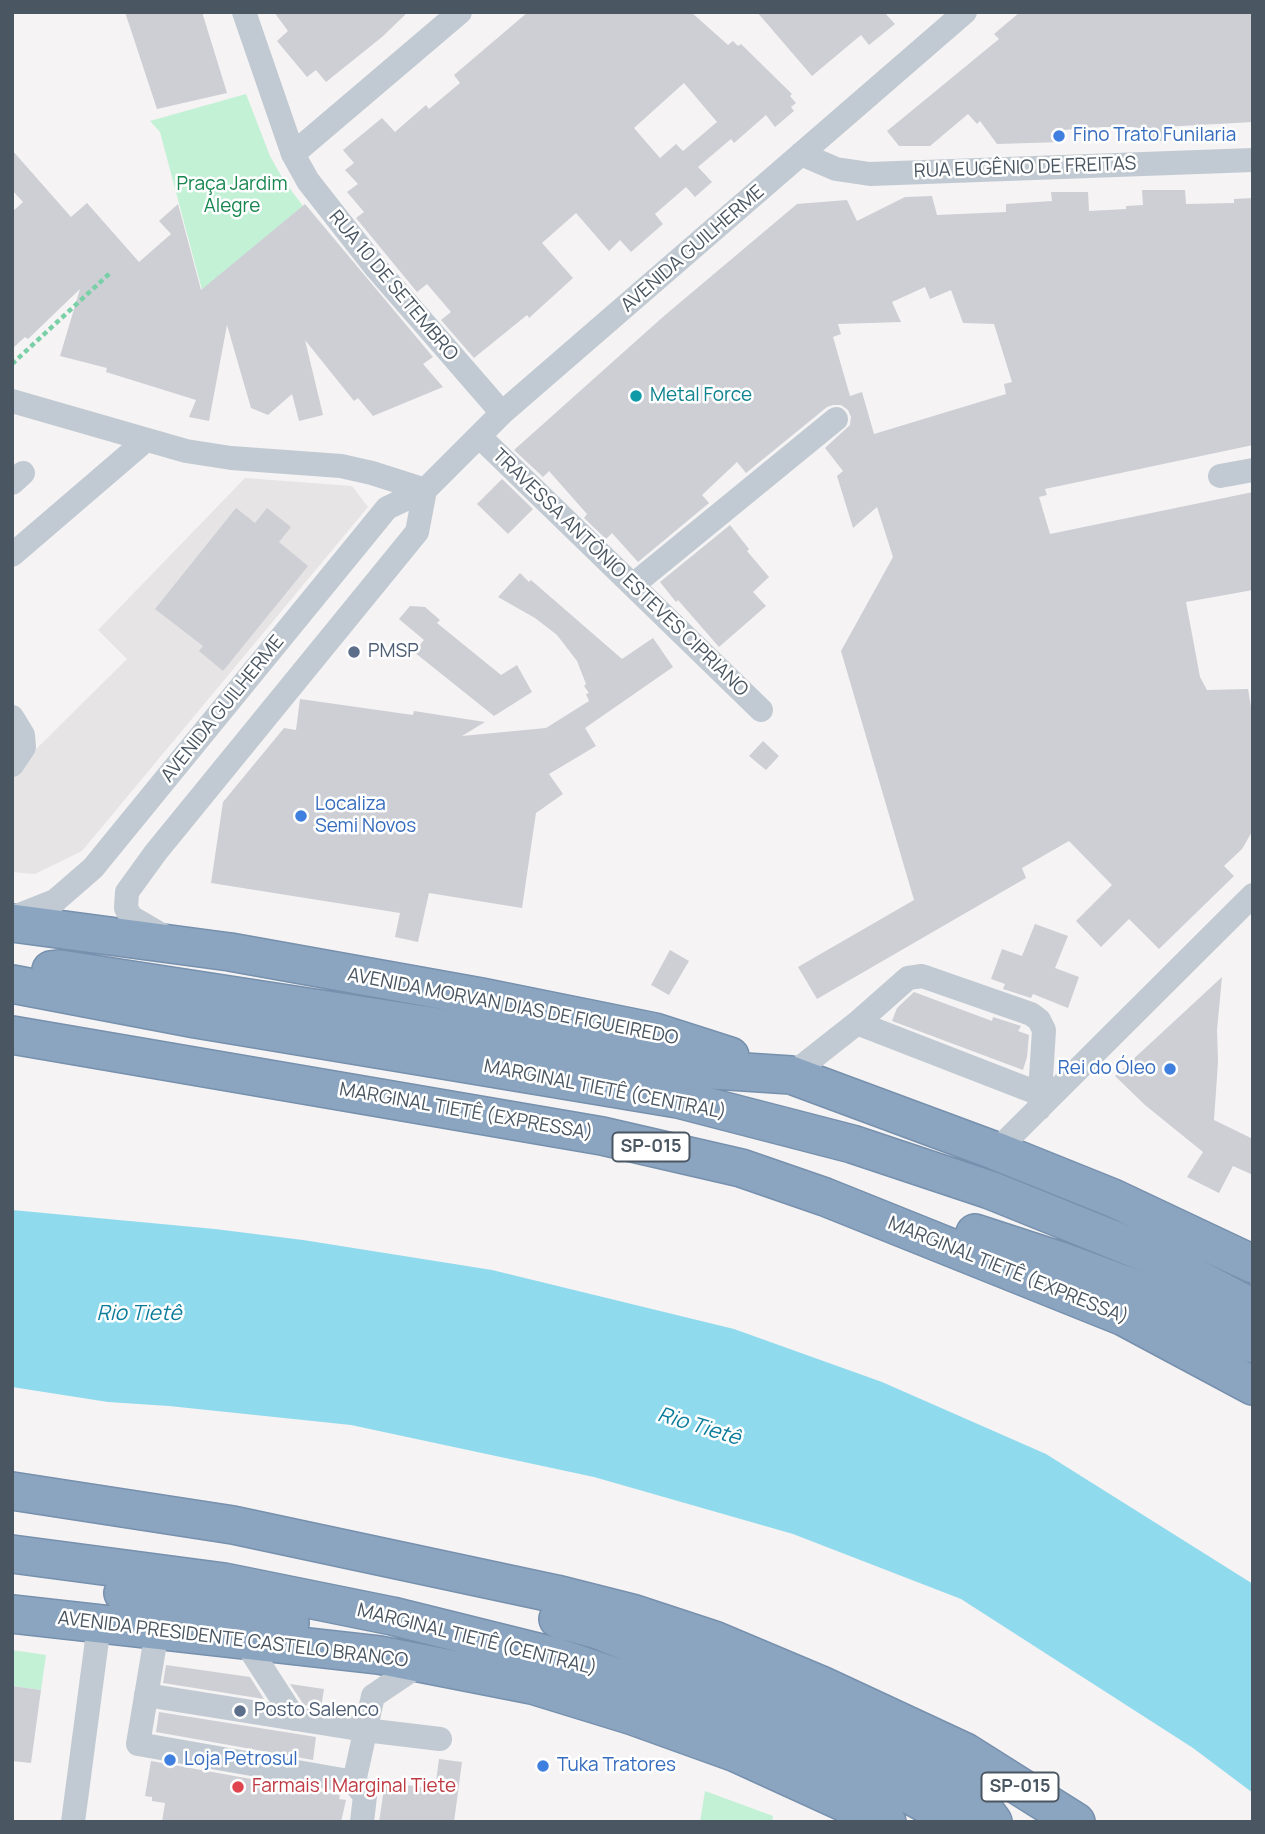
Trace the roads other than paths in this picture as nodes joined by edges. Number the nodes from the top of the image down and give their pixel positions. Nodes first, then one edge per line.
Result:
1 (244, 12) edge
2 (460, 12) edge
3 (965, 12) edge
4 (293, 154) junction
5 (801, 154) junction
6 (1253, 160) edge
7 (15, 406) edge
8 (502, 413) junction
9 (836, 419) dead end
10 (478, 436) junction
11 (146, 440) junction
12 (1253, 470) edge
13 (1220, 476) dead end
14 (425, 490) junction
15 (12, 555) edge
16 (633, 585) junction
17 (761, 710) dead end
18 (12, 718) edge
19 (196, 743) junction
20 (12, 765) edge
21 (226, 767) junction
22 (1253, 895) edge
23 (12, 921) edge
24 (178, 945) junction
25 (12, 975) edge
26 (12, 984) edge
27 (857, 1023) junction
28 (12, 1035) edge
29 (792, 1075) junction
30 (1039, 1102) junction
31 (996, 1151) junction
32 (825, 1197) junction
33 (1253, 1264) edge
34 (1253, 1308) edge
35 (1253, 1344) edge
36 (1253, 1386) edge
37 (12, 1491) edge
38 (233, 1525) junction
39 (12, 1553) edge
40 (12, 1574) edge
41 (12, 1614) edge
42 (99, 1625) junction
43 (157, 1631) junction
44 (244, 1640) junction
45 (379, 1655) junction
46 (422, 1663) junction
47 (146, 1695) junction
48 (295, 1719) junction
49 (365, 1730) junction
50 (440, 1739) dead end
51 (354, 1782) junction
52 (73, 1822) edge
53 (362, 1822) edge
54 (887, 1822) edge
55 (958, 1822) edge
56 (993, 1822) edge
57 (1076, 1822) edge

1 - 4 street, RUA 10 DE SETEMBRO
2 - 4 street
3 - 5 street, AVENIDA GUILHERME
4 - 8 street, RUA 10 DE SETEMBRO
5 - 6 street, RUA EUGÊNIO DE FREITAS
5 - 8 street, AVENIDA GUILHERME
7 - 11 street
8 - 10 street, AVENIDA GUILHERME
9 - 16 street
10 - 14 street, AVENIDA GUILHERME
10 - 16 street, TRAVESSA ANTÔNIO ESTEVES CIPRIANO
11 - 14 street
11 - 15 street
12 - 13 street
14 - 19 street, AVENIDA GUILHERME
14 - 21 street, AVENIDA GUILHERME
16 - 17 street, TRAVESSA ANTÔNIO ESTEVES CIPRIANO
18 - 20 street
19 - 21 street
19 - 23 street, AVENIDA GUILHERME
21 - 24 street, AVENIDA GUILHERME
22 - 30 street
23 - 24 highway, AVENIDA MORVAN DIAS DE FIGUEIREDO
24 - 29 highway, AVENIDA MORVAN DIAS DE FIGUEIREDO
25 - 29 highway
26 - 34 highway, MARGINAL TIETÊ (CENTRAL)
27 - 29 street
27 - 30 street
27 - 30 street
28 - 32 highway, MARGINAL TIETÊ (EXPRESSA) / SP-015
29 - 31 highway
30 - 31 street
31 - 33 highway
32 - 35 highway
32 - 36 highway, MARGINAL TIETÊ (EXPRESSA) / SP-015
37 - 38 highway, SP-015
38 - 56 highway
38 - 57 highway, SP-015
39 - 55 highway, MARGINAL TIETÊ (CENTRAL)
40 - 45 highway
41 - 42 highway, AVENIDA PRESIDENTE CASTELO BRANCO
42 - 43 highway, AVENIDA PRESIDENTE CASTELO BRANCO
42 - 52 street
43 - 44 highway, AVENIDA PRESIDENTE CASTELO BRANCO
43 - 47 street
44 - 45 highway, AVENIDA PRESIDENTE CASTELO BRANCO
44 - 48 street
45 - 46 highway, AVENIDA PRESIDENTE CASTELO BRANCO
46 - 49 street
46 - 54 highway, AVENIDA PRESIDENTE CASTELO BRANCO
47 - 48 street
47 - 51 street
48 - 49 street
49 - 50 street
49 - 51 street
51 - 53 street

